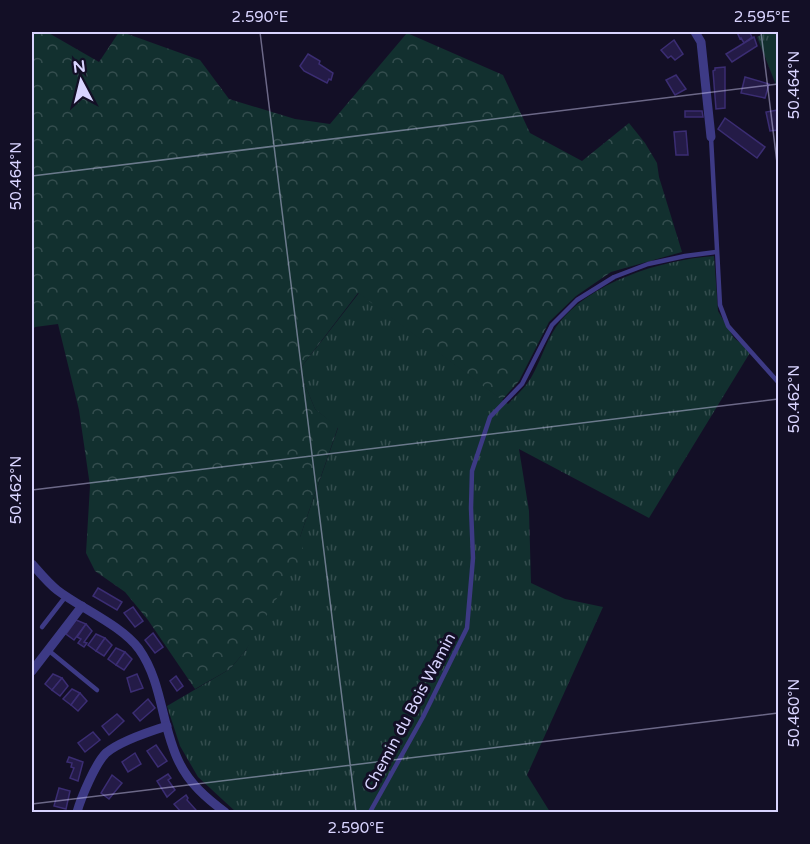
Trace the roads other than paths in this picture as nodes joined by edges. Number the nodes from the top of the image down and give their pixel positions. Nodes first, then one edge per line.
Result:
1 (695, 32) edge
2 (711, 137) joint
3 (716, 252) junction
4 (778, 381) edge
5 (32, 564) edge
6 (66, 596) junction
7 (82, 606) junction
8 (42, 627) dead end
9 (48, 650) junction
10 (32, 672) edge
11 (97, 690) dead end
12 (167, 726) junction
13 (77, 813) edge
14 (225, 813) edge
15 (370, 813) edge

1 - 2 street
2 - 3 lane
3 - 4 lane
3 - 15 lane, Chemin du Bois Wamin
5 - 6 street
6 - 7 street
6 - 8 lane
7 - 9 street
7 - 12 street
9 - 10 street
9 - 11 lane
12 - 13 street
12 - 14 street

